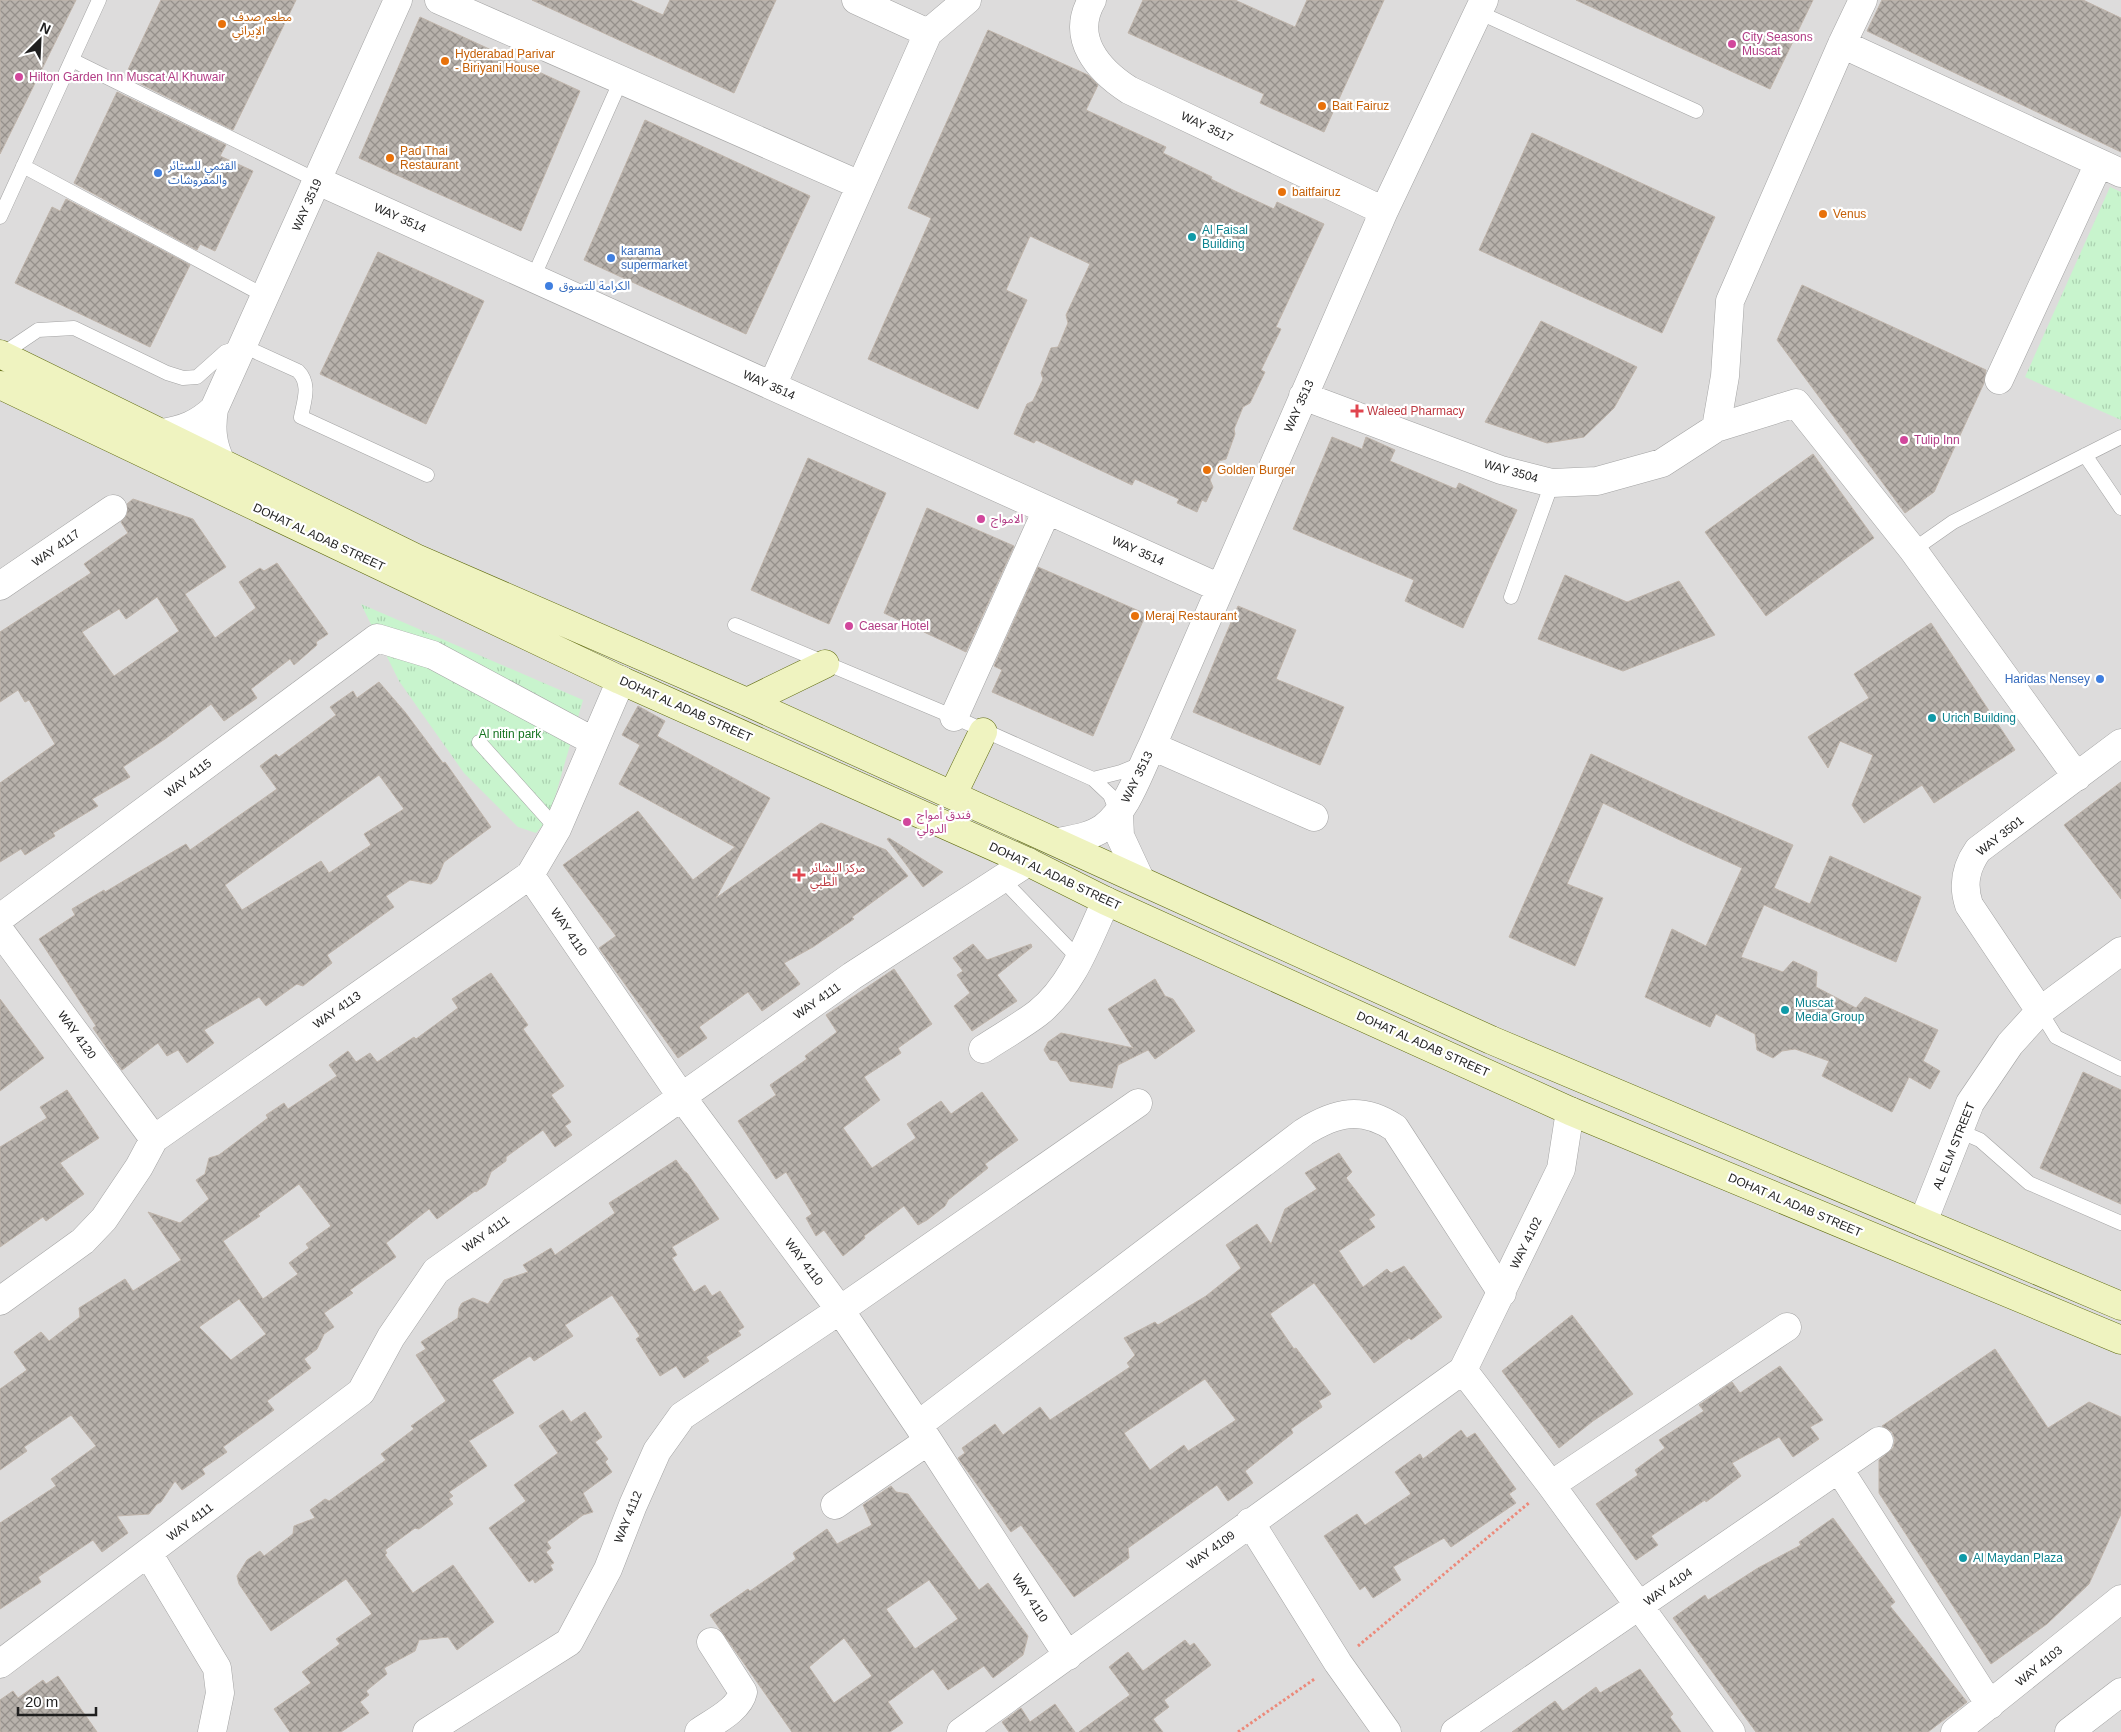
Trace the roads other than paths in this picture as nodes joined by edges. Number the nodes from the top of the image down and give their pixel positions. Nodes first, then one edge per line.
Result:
1 (99, 0) edge
2 (398, 0) edge
3 (439, 0) edge
4 (856, 0) edge
5 (967, 0) edge
6 (1092, 0) edge
7 (1863, 0) edge
8 (1481, 6) edge
9 (928, 33) junction
10 (1842, 44) junction
11 (72, 60) junction
12 (620, 80) junction
13 (1696, 111) dead end
14 (23, 166) junction
15 (2110, 168) edge
16 (318, 181) junction
17 (860, 185) junction
18 (1384, 211) junction
19 (0, 217) edge
20 (532, 278) junction
21 (266, 296) junction
22 (243, 346) junction
23 (1, 354) edge
24 (1998, 380) dead end
25 (0, 385) edge
26 (772, 386) junction
27 (1304, 396) junction
28 (214, 408) junction
29 (1716, 428) junction
30 (161, 433) junction
31 (2121, 437) edge
32 (2085, 456) junction
33 (221, 462) junction
34 (427, 475) dead end
35 (1552, 483) junction
36 (2121, 508) edge
37 (113, 509) dead end
38 (1047, 510) junction
39 (1913, 550) junction
40 (0, 586) edge
41 (1220, 588) junction
42 (1511, 597) dead end
43 (735, 625) dead end
44 (825, 664) junction
45 (621, 680) junction
46 (748, 702) junction
47 (954, 717) junction
48 (983, 732) junction
49 (593, 741) junction
50 (479, 742) dead end
51 (2121, 743) edge
52 (1148, 754) junction
53 (2077, 778) junction
54 (1093, 779) junction
55 (953, 794) junction
56 (1118, 814) junction
57 (1314, 817) dead end
58 (557, 829) junction
59 (1058, 842) junction
60 (1028, 862) junction
61 (530, 875) junction
62 (1002, 879) junction
63 (1140, 879) junction
64 (1106, 901) junction
65 (0, 918) edge
66 (0, 930) edge
67 (2121, 951) edge
68 (1080, 960) junction
69 (2040, 1011) junction
70 (983, 1049) dead end
71 (2121, 1069) edge
72 (681, 1096) junction
73 (1138, 1103) dead end
74 (1570, 1111) junction
75 (1959, 1130) junction
76 (154, 1139) junction
77 (1923, 1222) junction
78 (2121, 1223) edge
79 (1502, 1293) junction
80 (0, 1301) edge
81 (2121, 1306) edge
82 (840, 1310) junction
83 (1787, 1327) dead end
84 (2121, 1340) edge
85 (1463, 1370) junction
86 (923, 1433) junction
87 (1879, 1441) dead end
88 (1839, 1469) junction
89 (1551, 1485) junction
90 (835, 1505) dead end
91 (1250, 1522) junction
92 (148, 1553) junction
93 (2121, 1599) edge
94 (1640, 1606) junction
95 (711, 1642) dead end
96 (1068, 1656) junction
97 (0, 1664) edge
98 (2121, 1692) edge
99 (1990, 1705) junction
100 (214, 1722) edge
101 (190, 1732) edge
102 (427, 1732) edge
103 (698, 1732) edge
104 (961, 1732) edge
105 (1387, 1732) edge
106 (1455, 1732) edge
107 (1732, 1732) edge
108 (1955, 1732) edge
109 (2069, 1732) edge

1 - 11 lane
2 - 16 street, WAY 3519
3 - 12 street
4 - 9 street
5 - 9 street
6 - 18 street, WAY 3517
7 - 10 street
8 - 13 lane
8 - 18 street, WAY 3513
9 - 17 street
10 - 15 street
10 - 29 street
11 - 14 lane
11 - 16 lane
12 - 17 street
12 - 20 lane
14 - 19 lane
14 - 21 lane
15 - 24 street
16 - 20 street, WAY 3514
16 - 21 street, WAY 3519
17 - 26 street
18 - 27 street, WAY 3513
20 - 26 street, WAY 3514
21 - 22 street, WAY 3519
22 - 23 lane
22 - 28 street, WAY 3519
22 - 34 lane
23 - 30 main road, DOHAT AL ADAB STREET
25 - 45 main road, DOHAT AL ADAB STREET
26 - 38 street, WAY 3514
27 - 35 street, WAY 3504
27 - 41 street, WAY 3513
28 - 30 street, WAY 3519
28 - 33 street, WAY 3519
29 - 35 street, WAY 3504
29 - 39 street, WAY 3504
30 - 33 main road, DOHAT AL ADAB STREET
31 - 32 lane
32 - 36 lane
32 - 39 lane
33 - 46 main road, DOHAT AL ADAB STREET
35 - 42 lane
37 - 40 street, WAY 4117
38 - 41 street, WAY 3514
38 - 47 street
39 - 53 street
41 - 52 street, WAY 3513
43 - 44 lane
44 - 46 main road
44 - 47 lane
45 - 49 street, WAY 4113
45 - 60 main road, DOHAT AL ADAB STREET
46 - 55 main road, DOHAT AL ADAB STREET
47 - 48 lane
48 - 54 lane
48 - 55 main road
49 - 58 street, WAY 4113
49 - 65 street, WAY 4115
50 - 58 lane
51 - 53 street, WAY 3501
52 - 54 lane
52 - 56 street, WAY 3513
52 - 57 street
53 - 69 street, WAY 3501
54 - 56 lane
55 - 59 main road, DOHAT AL ADAB STREET
56 - 59 street, WAY 3513
56 - 63 street, WAY 3513
58 - 61 street, WAY 4113
59 - 63 main road, DOHAT AL ADAB STREET
60 - 62 street, WAY 4111
60 - 64 main road, DOHAT AL ADAB STREET
61 - 72 street, WAY 4110
61 - 76 street, WAY 4113
62 - 68 lane
62 - 72 street, WAY 4111
63 - 77 main road, DOHAT AL ADAB STREET
64 - 68 street
64 - 74 main road, DOHAT AL ADAB STREET
66 - 76 street, WAY 4120
67 - 69 street, AL ELM STREET
68 - 70 street
69 - 71 lane
69 - 75 street, AL ELM STREET
72 - 82 street, WAY 4110
72 - 92 street, WAY 4111
73 - 82 street, WAY 4112
74 - 79 street, WAY 4102
74 - 84 main road, DOHAT AL ADAB STREET
75 - 77 street, AL ELM STREET
75 - 78 lane
76 - 80 street, WAY 4113
77 - 81 main road, DOHAT AL ADAB STREET
79 - 85 street, WAY 4102
79 - 86 street
82 - 86 street, WAY 4110
82 - 102 street, WAY 4112
83 - 89 street
85 - 89 street
85 - 91 street, WAY 4109
86 - 90 street
86 - 96 street, WAY 4110
87 - 88 street, WAY 4104
88 - 94 street, WAY 4104
88 - 99 street
89 - 94 street
91 - 96 street, WAY 4109
91 - 105 street
92 - 97 street, WAY 4111
92 - 100 street
93 - 99 street, WAY 4103
94 - 106 street, WAY 4104
94 - 107 street
95 - 103 street
96 - 104 street, WAY 4109
98 - 109 street
99 - 108 street, WAY 4103
100 - 101 street

